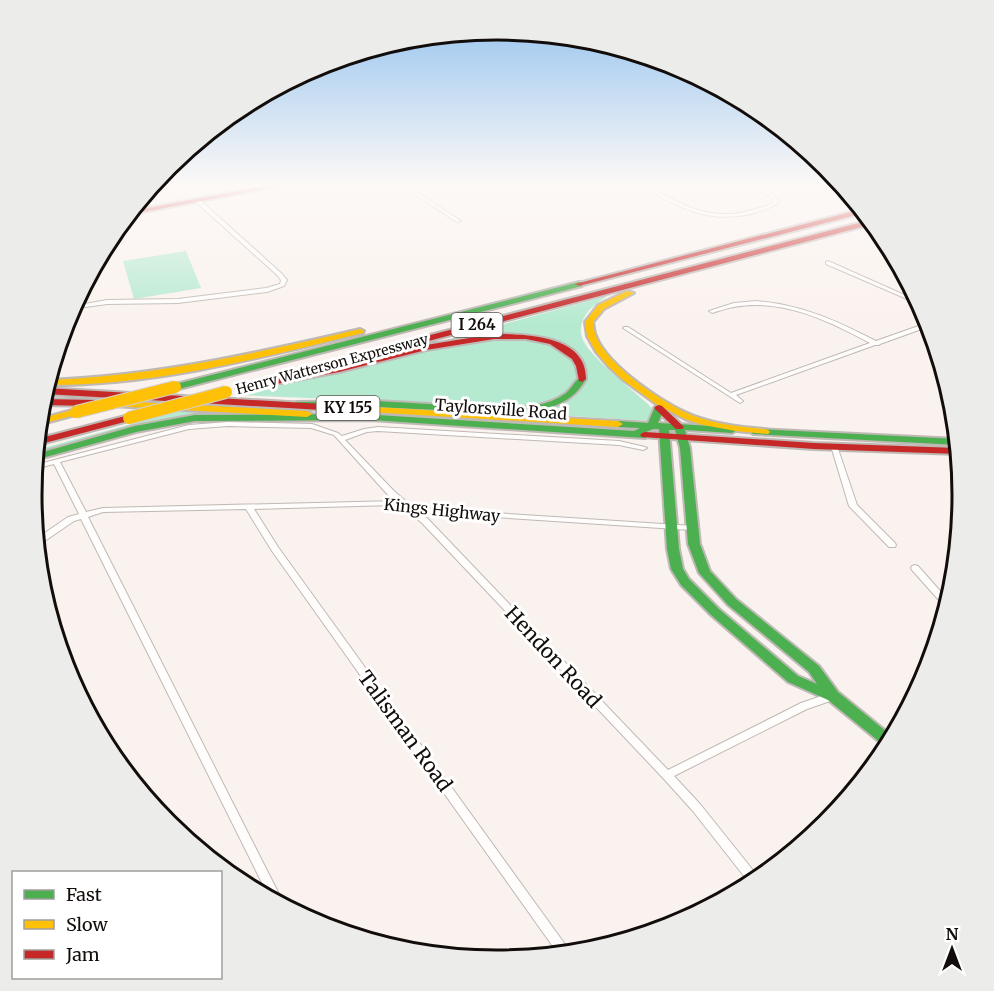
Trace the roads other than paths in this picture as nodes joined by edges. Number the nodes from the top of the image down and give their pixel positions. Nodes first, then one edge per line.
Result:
1 (232, 231) edge
2 (785, 231) edge
3 (836, 231) edge
4 (828, 262) dead end
5 (714, 263) junction
6 (906, 297) edge
7 (518, 300) junction
8 (82, 309) edge
9 (712, 311) dead end
10 (626, 328) dead end
11 (920, 328) edge
12 (877, 344) junction
13 (629, 377) junction
14 (57, 383) edge
15 (233, 390) junction
16 (55, 392) edge
17 (731, 395) junction
18 (52, 401) edge
19 (740, 401) dead end
20 (297, 405) junction
21 (659, 409) junction
22 (76, 412) junction
23 (50, 415) edge
24 (369, 418) junction
25 (49, 419) edge
26 (660, 429) junction
27 (681, 432) junction
28 (765, 432) junction
29 (341, 439) junction
30 (46, 440) edge
31 (949, 442) edge
32 (834, 446) junction
33 (643, 448) dead end
34 (950, 452) edge
35 (44, 455) edge
36 (57, 461) junction
37 (43, 465) edge
38 (248, 506) junction
39 (406, 507) junction
40 (85, 514) junction
41 (671, 527) junction
42 (691, 528) junction
43 (44, 537) edge
44 (892, 545) dead end
45 (915, 568) dead end
46 (940, 596) edge
47 (833, 696) junction
48 (882, 737) edge
49 (667, 776) junction
50 (750, 874) edge
51 (272, 891) edge
52 (560, 946) edge

1 - 8 street
2 - 7 main road, Henry Watterson Expressway / I 264
3 - 5 main road, Henry Watterson Expressway / I 264
4 - 6 street
5 - 13 main road
5 - 15 main road, Henry Watterson Expressway / I 264
7 - 14 main road
7 - 22 main road, Henry Watterson Expressway / I 264, bridge
9 - 12 street
10 - 17 street
11 - 12 street
12 - 17 street
13 - 21 main road
13 - 28 main road
15 - 20 main road
15 - 30 main road, Henry Watterson Expressway / I 264, bridge
16 - 20 main road, Taylorsville Road / KY 155
17 - 19 street
18 - 24 main road, Taylorsville Road / KY 155
20 - 26 main road, Taylorsville Road / KY 155
21 - 26 main road
21 - 27 main road
22 - 23 main road
22 - 25 main road, Henry Watterson Expressway / I 264
24 - 26 main road, Taylorsville Road / KY 155
24 - 35 main road
26 - 27 main road, Taylorsville Road / KY 155
26 - 41 main road
27 - 28 main road, Taylorsville Road / KY 155
27 - 32 main road, Taylorsville Road / KY 155
27 - 42 main road
28 - 31 main road, Taylorsville Road / KY 155
29 - 33 street, Taylorsville Road
29 - 36 street
29 - 39 street, Hendon Road
32 - 34 main road, Taylorsville Road / KY 155
32 - 44 street
36 - 37 street
36 - 40 street
38 - 39 street, Kings Highway
38 - 40 street, Kings Highway
38 - 52 street, Talisman Road
39 - 41 street, Kings Highway
39 - 49 street, Hendon Road
40 - 43 street, Kings Highway
40 - 51 street
41 - 42 street, Kings Highway
41 - 47 main road
42 - 47 main road
45 - 46 street
47 - 48 main road
47 - 49 street
49 - 50 street, Hendon Road

